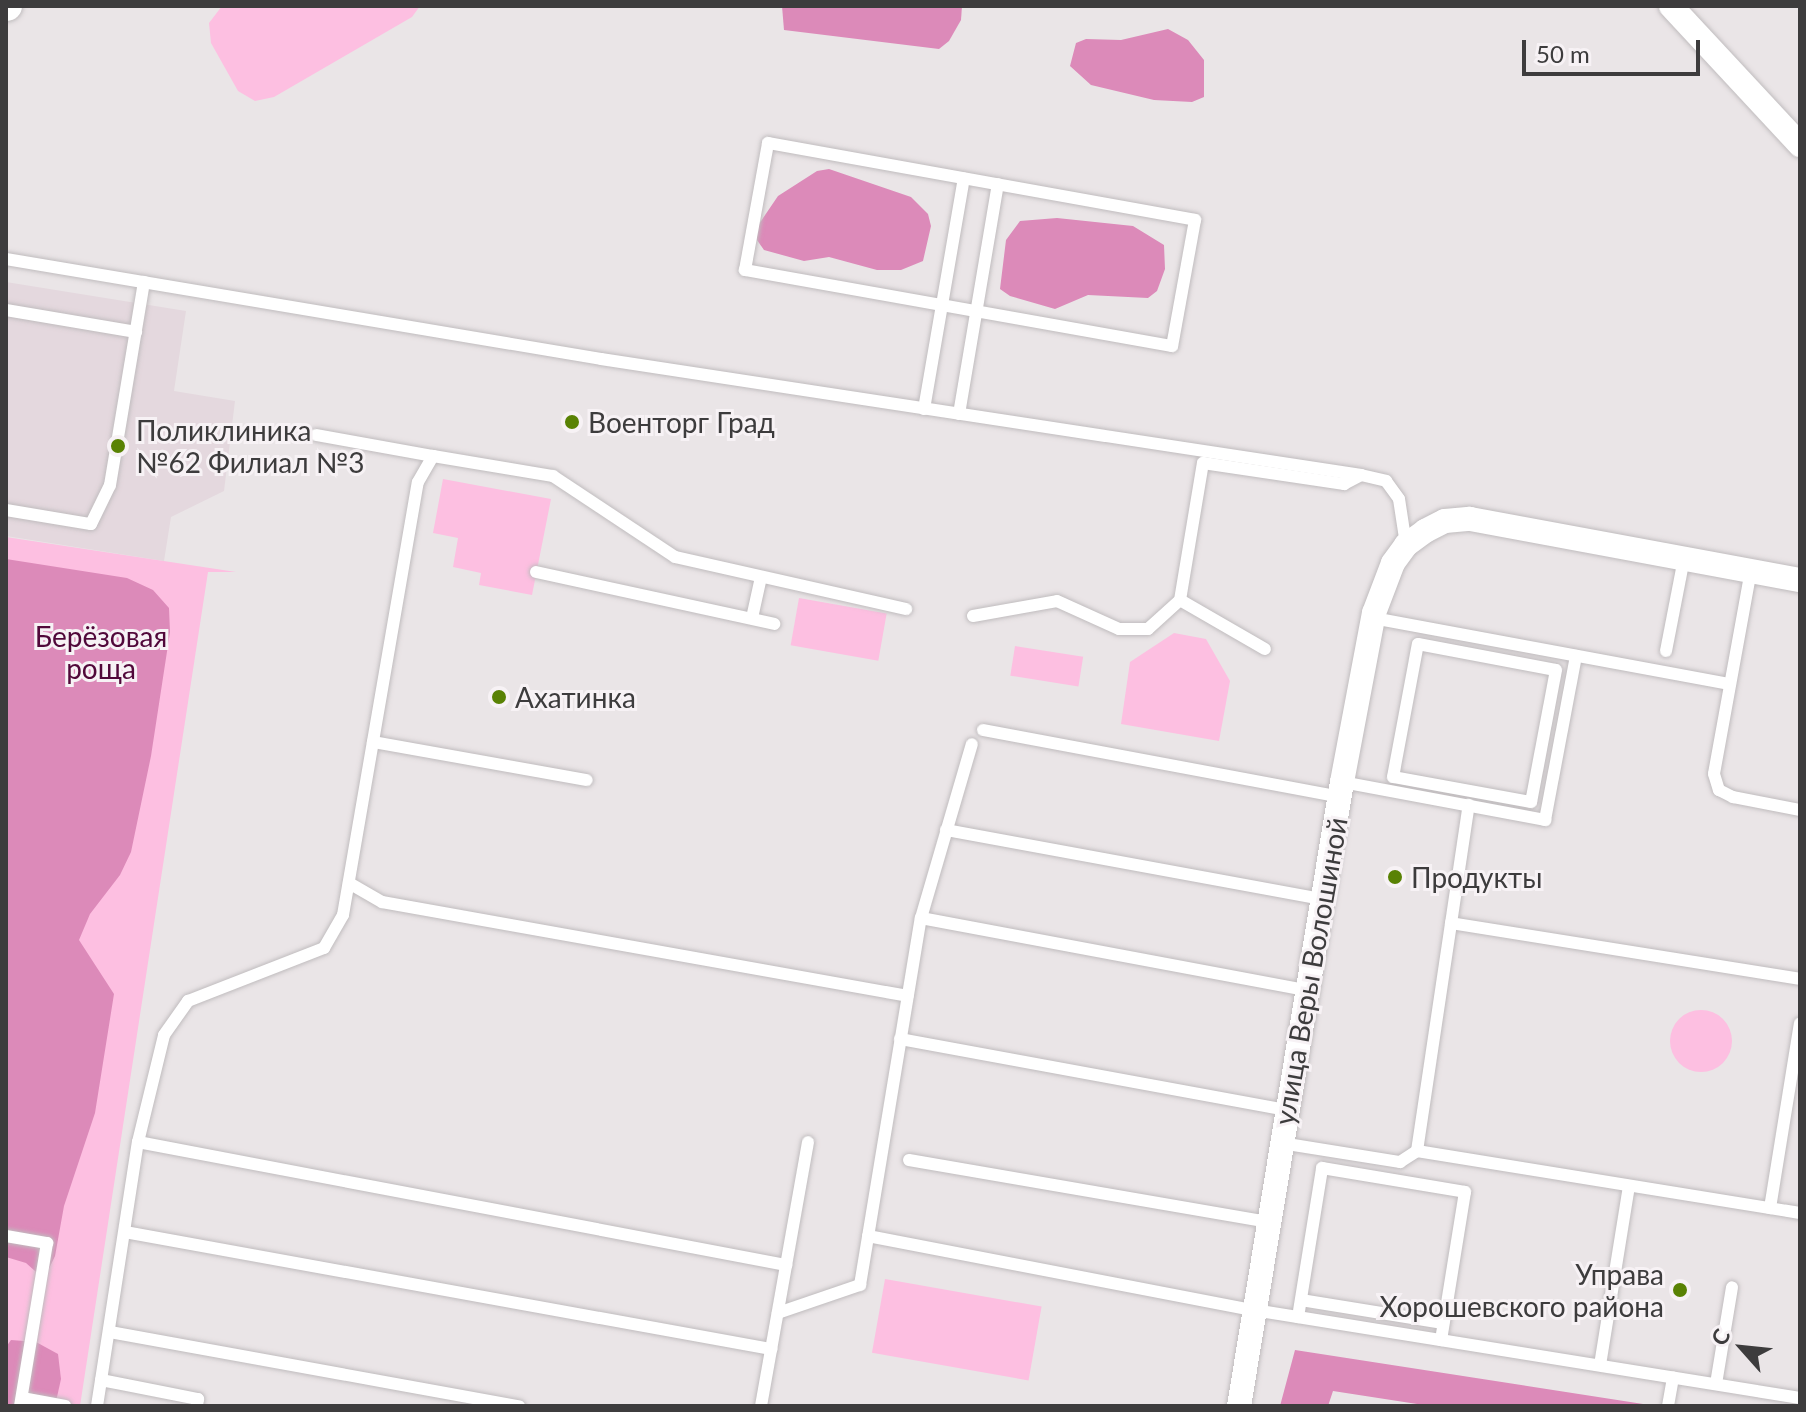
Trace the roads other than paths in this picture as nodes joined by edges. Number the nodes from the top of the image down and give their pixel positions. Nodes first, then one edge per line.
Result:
1 (1671, 6) edge
2 (1800, 145) edge
3 (964, 178) junction
4 (998, 184) junction
5 (6, 259) edge
6 (144, 282) junction
7 (942, 305) junction
8 (6, 310) edge
9 (976, 311) junction
10 (136, 332) junction
11 (924, 409) junction
12 (959, 414) junction
13 (316, 435) dead end
14 (433, 456) junction
15 (1361, 475) junction
16 (6, 510) edge
17 (1406, 545) junction
18 (1684, 558) junction
19 (1751, 570) junction
20 (536, 572) dead end
21 (761, 577) junction
22 (1800, 580) edge
23 (1180, 600) junction
24 (906, 609) dead end
25 (973, 616) dead end
26 (752, 618) junction
27 (1373, 618) junction
28 (774, 624) dead end
29 (1414, 626) junction
30 (1418, 644) junction
31 (1265, 649) dead end
32 (1666, 651) dead end
33 (1576, 656) junction
34 (1730, 684) junction
35 (983, 730) dead end
36 (373, 742) junction
37 (972, 744) dead end
38 (1393, 777) junction
39 (587, 780) dead end
40 (1341, 789) junction
41 (1390, 791) junction
42 (1469, 805) junction
43 (1800, 810) edge
44 (946, 830) junction
45 (349, 883) junction
46 (1322, 899) junction
47 (921, 918) junction
48 (1451, 923) junction
49 (1800, 979) edge
50 (1307, 990) junction
51 (908, 996) junction
52 (1800, 1023) edge
53 (900, 1039) junction
54 (1287, 1110) junction
55 (138, 1142) junction
56 (808, 1142) dead end
57 (1281, 1143) junction
58 (1417, 1151) junction
59 (909, 1160) dead end
60 (1629, 1186) junction
61 (1770, 1208) junction
62 (1800, 1213) edge
63 (1268, 1222) junction
64 (125, 1232) junction
65 (6, 1236) edge
66 (868, 1236) junction
67 (786, 1265) junction
68 (1732, 1287) dead end
69 (1301, 1300) junction
70 (1254, 1310) junction
71 (778, 1313) junction
72 (1298, 1317) junction
73 (1443, 1323) junction
74 (110, 1332) junction
75 (1441, 1340) junction
76 (771, 1349) junction
77 (1600, 1365) junction
78 (1673, 1377) junction
79 (101, 1380) junction
80 (1716, 1384) junction
81 (1800, 1398) edge
82 (21, 1402) edge
83 (65, 1406) edge
84 (97, 1406) edge
85 (197, 1406) edge
86 (519, 1406) edge
87 (761, 1406) edge
88 (1239, 1406) edge
89 (1668, 1406) edge

1 - 2 street
3 - 4 lane
3 - 7 lane
3 - 7 lane
4 - 9 lane
4 - 9 lane
5 - 6 lane
6 - 10 lane
6 - 11 lane
7 - 9 lane
7 - 11 lane
8 - 10 lane
9 - 12 lane
10 - 16 lane
11 - 12 lane
12 - 15 lane
13 - 14 lane
14 - 21 lane
14 - 36 lane
15 - 17 lane
15 - 23 lane
17 - 18 street
17 - 27 street, улица Веры Волошиной
18 - 19 street
18 - 32 lane
19 - 22 street
19 - 34 lane
20 - 26 lane
21 - 24 lane
21 - 26 lane
23 - 25 lane
23 - 31 lane
26 - 28 lane
27 - 29 lane
27 - 40 street, улица Веры Волошиной
29 - 30 lane
29 - 33 lane
30 - 38 lane
30 - 38 lane
33 - 34 lane
33 - 42 lane
34 - 43 lane
35 - 40 lane
36 - 39 lane
36 - 45 lane
37 - 44 lane
38 - 41 lane
40 - 41 lane
40 - 46 street, улица Веры Волошиной
41 - 42 lane
42 - 48 lane
44 - 46 lane
44 - 47 lane
45 - 51 lane
45 - 55 lane
46 - 50 street, улица Веры Волошиной
47 - 50 lane
47 - 51 lane
48 - 49 lane
48 - 58 lane
50 - 54 street, улица Веры Волошиной
51 - 53 lane
52 - 61 lane
53 - 54 lane
53 - 66 lane
54 - 57 street, улица Веры Волошиной
55 - 64 lane
55 - 67 lane
56 - 67 lane
57 - 58 lane
57 - 63 street, улица Веры Волошиной
58 - 60 lane
59 - 63 lane
60 - 61 lane
60 - 77 lane
61 - 62 lane
63 - 70 street, улица Веры Волошиной
64 - 74 lane
64 - 76 lane
65 - 82 lane
66 - 70 lane
66 - 71 lane
67 - 71 lane
68 - 80 lane
69 - 72 lane
69 - 73 lane
69 - 73 lane
70 - 72 lane
70 - 88 street, улица Веры Волошиной
71 - 76 lane
72 - 75 lane
73 - 75 lane
74 - 79 lane
74 - 86 lane
75 - 77 lane
76 - 87 lane
77 - 78 lane
78 - 80 lane
78 - 89 lane
79 - 84 lane
79 - 85 lane
80 - 81 lane
82 - 83 lane

